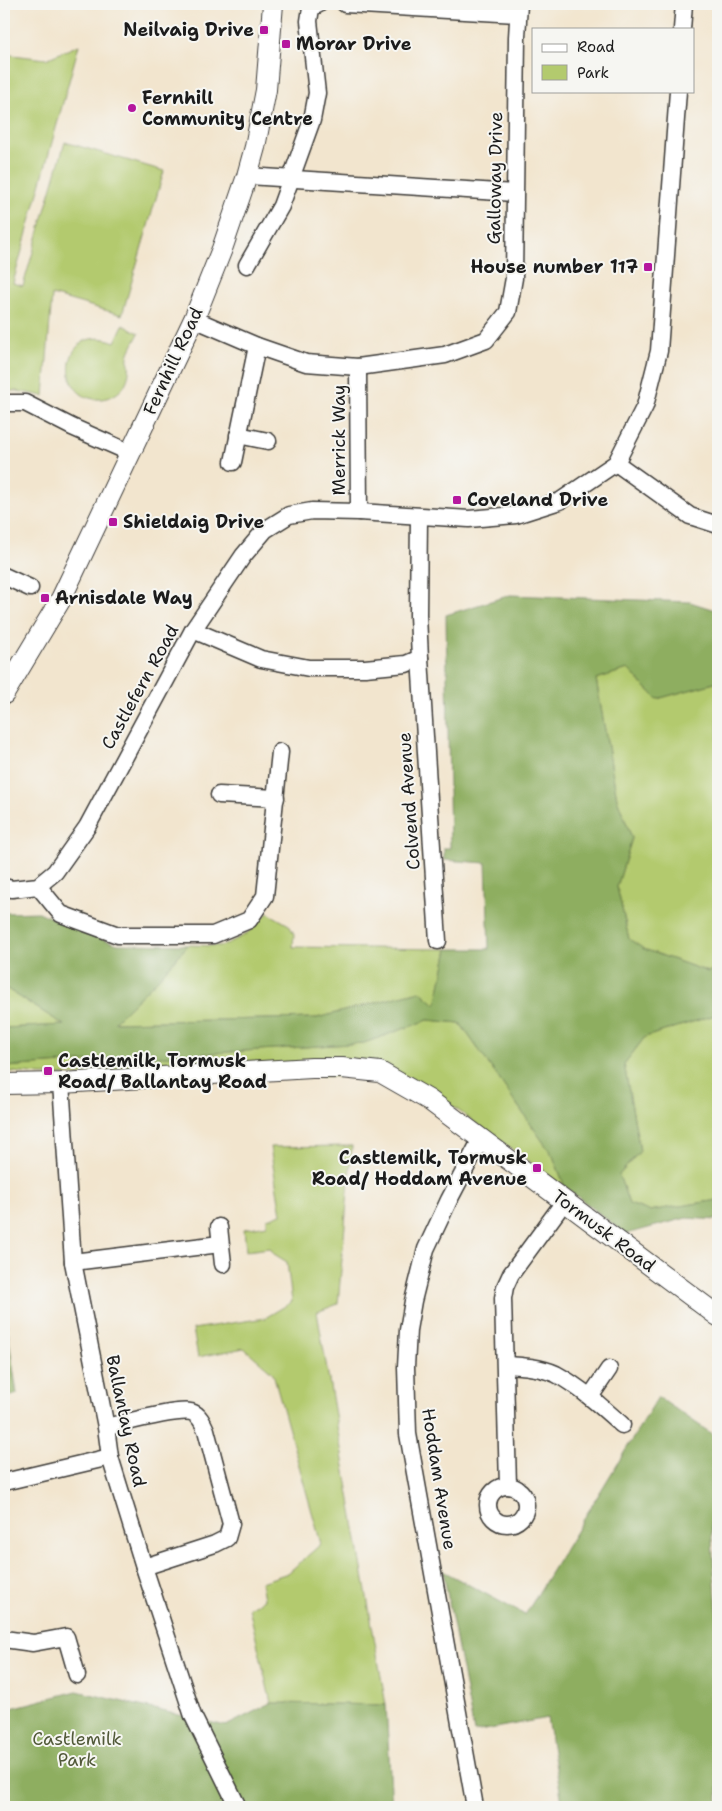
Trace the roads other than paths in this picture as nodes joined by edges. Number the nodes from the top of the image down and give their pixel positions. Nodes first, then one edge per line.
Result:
1 (273, 4) edge
2 (318, 4) edge
3 (345, 4) edge
4 (684, 4) edge
5 (374, 5) edge
6 (519, 9) edge
7 (682, 28) edge
8 (678, 92) edge
9 (247, 176) junction
10 (292, 179) junction
11 (514, 193) junction
12 (247, 265) dead end
13 (194, 319) junction
14 (257, 346) junction
15 (358, 367) junction
16 (4, 403) edge
17 (238, 435) junction
18 (268, 441) dead end
19 (130, 453) junction
20 (233, 462) dead end
21 (616, 463) junction
22 (359, 512) junction
23 (419, 517) junction
24 (718, 525) edge
25 (4, 576) edge
26 (30, 588) dead end
27 (193, 630) junction
28 (420, 658) junction
29 (4, 694) edge
30 (280, 752) dead end
31 (219, 795) dead end
32 (276, 798) junction
33 (38, 886) junction
34 (4, 887) edge
35 (438, 942) dead end
36 (61, 1083) junction
37 (4, 1084) edge
38 (481, 1139) junction
39 (564, 1202) junction
40 (219, 1227) dead end
41 (220, 1244) junction
42 (73, 1262) junction
43 (223, 1264) dead end
44 (718, 1316) edge
45 (506, 1364) junction
46 (609, 1369) dead end
47 (590, 1397) junction
48 (622, 1425) dead end
49 (106, 1427) junction
50 (110, 1457) junction
51 (4, 1482) edge
52 (508, 1486) dead end
53 (144, 1567) junction
54 (4, 1639) edge
55 (77, 1676) dead end
56 (238, 1807) edge
57 (475, 1807) edge

1 - 9 street, Fernhill Road
2 - 10 street
3 - 5 street
4 - 7 street
5 - 6 street
6 - 11 street, Galloway Drive
8 - 21 street, Castlefern Road
9 - 10 street
9 - 13 street, Fernhill Road
10 - 11 street
10 - 12 street
11 - 15 street, Galloway Drive
13 - 14 street, Galloway Drive
13 - 19 street, Fernhill Road
14 - 15 street, Galloway Drive
14 - 17 street
15 - 22 street, Merrick Way
16 - 19 street
17 - 18 street
17 - 20 street
19 - 29 street, Fernhill Road
21 - 23 street, Castlefern Road
21 - 24 street
22 - 23 street, Castlefern Road
22 - 27 street, Castlefern Road
23 - 28 street, Colvend Avenue
25 - 26 street
27 - 28 street
27 - 33 street, Castlefern Road
28 - 35 street, Colvend Avenue
30 - 32 street
31 - 32 street
32 - 33 street
33 - 34 street
36 - 37 street, Tormusk Road
36 - 38 street, Tormusk Road
36 - 42 street, Ballantay Road
38 - 39 street, Tormusk Road
38 - 57 street, Hoddam Avenue
39 - 44 street, Tormusk Road
39 - 45 street
40 - 41 street
41 - 42 street
41 - 43 street
42 - 49 street, Ballantay Road
45 - 47 street
45 - 52 street
46 - 47 street
47 - 48 street
49 - 50 street, Ballantay Road
49 - 53 street
50 - 51 street
50 - 53 street, Ballantay Road
53 - 56 street, Ballantay Road
54 - 55 street

